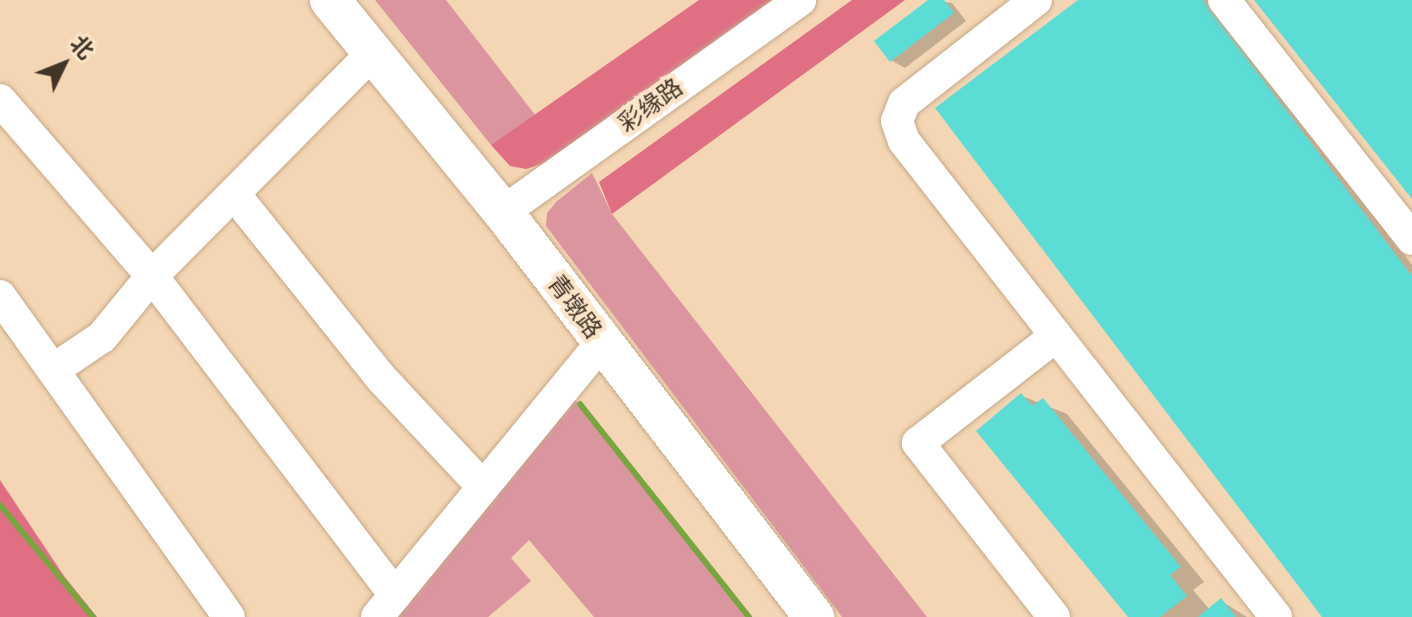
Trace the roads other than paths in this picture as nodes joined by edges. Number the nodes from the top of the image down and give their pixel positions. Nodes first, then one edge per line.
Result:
1 (330, 0) edge
2 (800, 0) edge
3 (1036, 0) edge
4 (1224, 0) edge
5 (373, 53) junction
6 (0, 100) edge
7 (235, 195) junction
8 (503, 212) junction
9 (1412, 239) edge
10 (152, 276) junction
11 (0, 296) edge
12 (1056, 336) junction
13 (602, 342) junction
14 (53, 370) junction
15 (483, 487) junction
16 (386, 606) edge
17 (229, 617) edge
18 (814, 617) edge
19 (1054, 617) edge
20 (1276, 617) edge

1 - 5 main road, 青墩路
2 - 8 street, 彩缘路
3 - 12 street
4 - 9 street
5 - 7 street
5 - 8 main road, 青墩路
6 - 10 street
7 - 10 street
7 - 15 street
8 - 13 main road, 青墩路
10 - 14 street
10 - 16 street
11 - 14 street
12 - 19 street
12 - 20 street
13 - 15 street
13 - 18 main road, 青墩路
14 - 17 street
15 - 16 street

